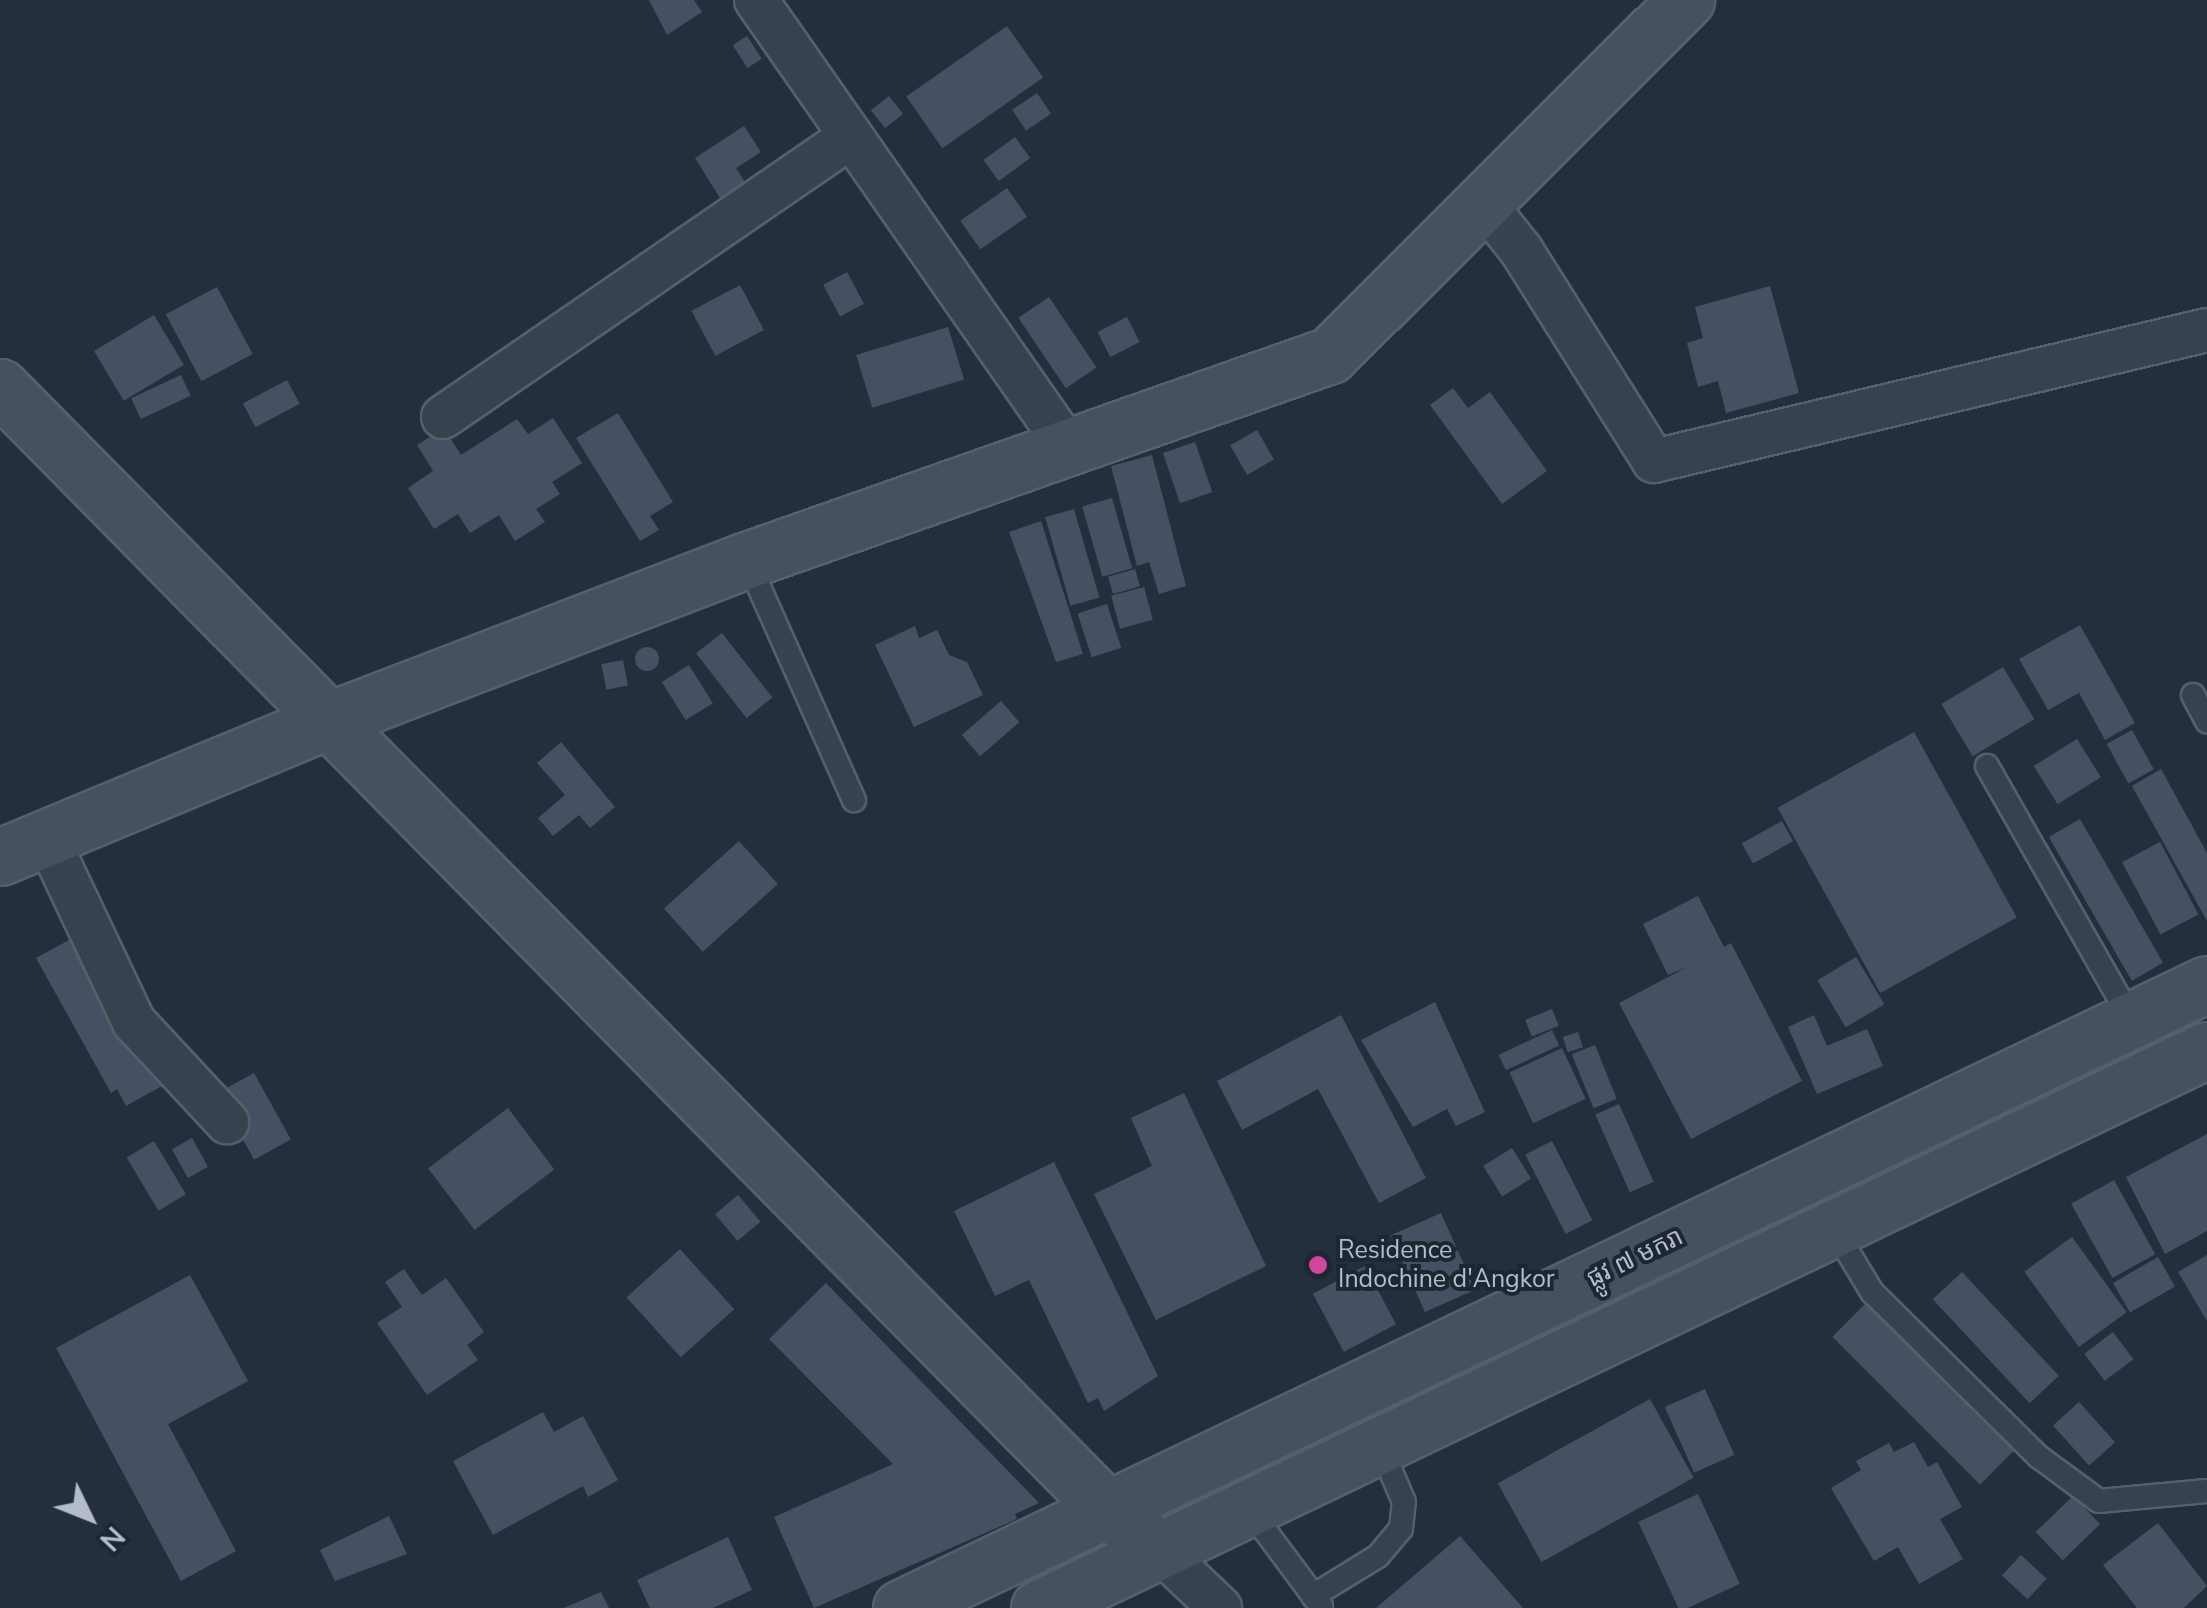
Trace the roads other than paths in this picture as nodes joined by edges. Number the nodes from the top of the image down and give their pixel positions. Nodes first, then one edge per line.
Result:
1 (756, 0) edge
2 (1686, 0) edge
3 (852, 137) junction
4 (1482, 201) junction
5 (2207, 330) edge
6 (0, 387) edge
7 (443, 417) dead end
8 (1068, 447) junction
9 (748, 560) junction
10 (2193, 695) dead end
11 (332, 719) junction
12 (2207, 721) edge
13 (1987, 766) dead end
14 (854, 800) dead end
15 (24, 848) edge
16 (2207, 984) edge
17 (2132, 1020) junction
18 (2207, 1050) edge
19 (228, 1122) dead end
20 (1834, 1228) junction
21 (1380, 1446) junction
22 (2207, 1492) edge
23 (1248, 1509) junction
24 (1108, 1510) junction
25 (1157, 1548) junction
26 (1318, 1602) edge
27 (901, 1608) edge
28 (1039, 1608) edge
29 (1220, 1608) edge

1 - 3 street
2 - 4 street
3 - 7 street
3 - 8 street
4 - 5 street
4 - 8 street
6 - 11 street
8 - 9 street
9 - 11 street
9 - 14 lane
10 - 12 lane
11 - 15 street
11 - 24 street
13 - 17 lane
15 - 19 street
16 - 17 street, ផ្លូវ ៧ មករា
17 - 24 street, ផ្លូវ ៧ មករា
18 - 20 street
20 - 21 street
20 - 22 lane
21 - 23 street
21 - 26 lane
23 - 25 street
23 - 26 lane
24 - 25 street
24 - 27 street, ផ្លូវ ៧ មករា
25 - 28 street
25 - 29 street

